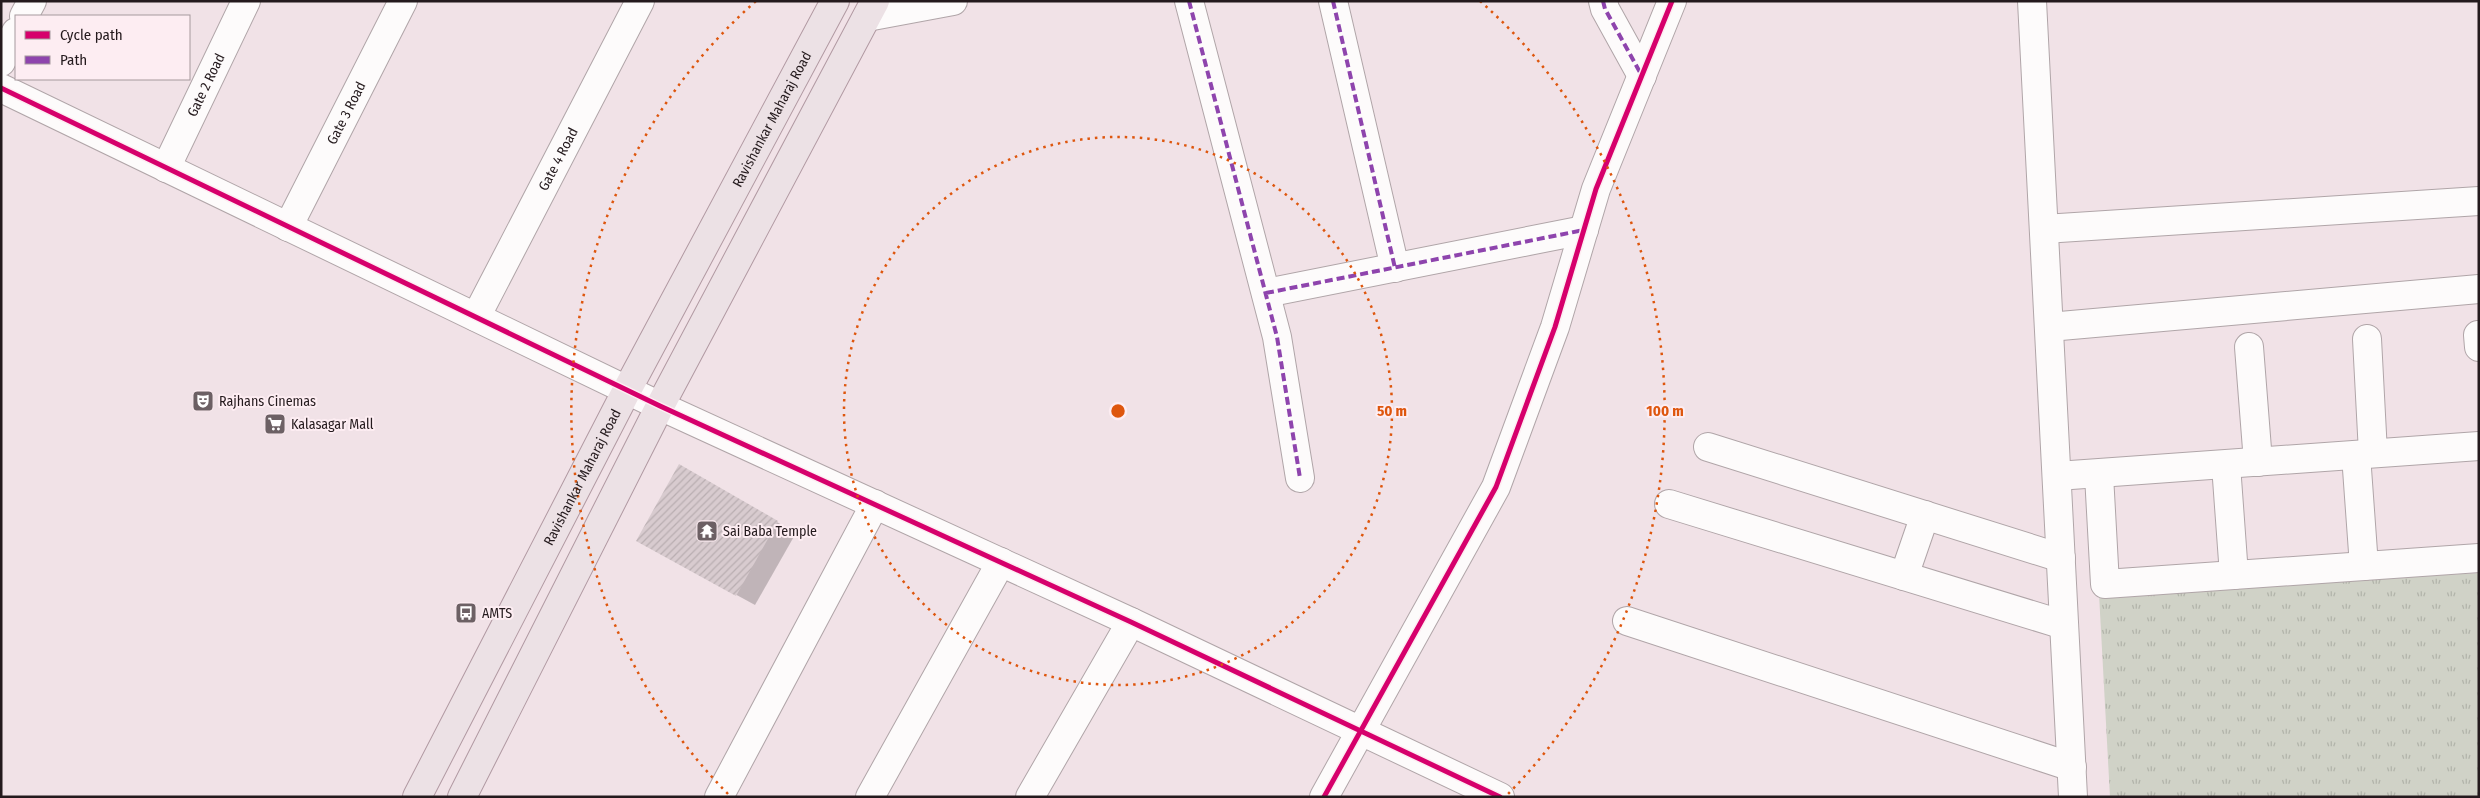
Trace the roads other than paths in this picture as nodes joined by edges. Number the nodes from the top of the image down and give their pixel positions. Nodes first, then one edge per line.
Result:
1 (32, 1) edge
2 (246, 1) edge
3 (403, 1) edge
4 (640, 1) edge
5 (835, 1) edge
6 (953, 1) edge
7 (1189, 1) edge
8 (1333, 1) edge
9 (1603, 1) edge
10 (1672, 1) edge
11 (2032, 1) edge
12 (871, 9) edge
13 (25, 15) edge
14 (15, 34) edge
15 (1, 62) edge
16 (1642, 76) junction
17 (1, 88) edge
18 (166, 168) junction
19 (2479, 201) edge
20 (288, 227) junction
21 (2044, 229) junction
22 (1584, 230) junction
23 (1396, 268) junction
24 (2479, 289) edge
25 (1266, 293) junction
26 (476, 317) junction
27 (2049, 327) junction
28 (2478, 335) edge
29 (2367, 339) dead end
30 (2249, 347) dead end
31 (2479, 347) edge
32 (627, 390) junction
33 (660, 406) junction
34 (2479, 446) edge
35 (1708, 447) dead end
36 (2365, 454) junction
37 (2258, 462) junction
38 (2226, 465) junction
39 (2099, 474) junction
40 (2056, 476) junction
41 (1300, 478) dead end
42 (875, 504) junction
43 (1668, 504) dead end
44 (1925, 514) junction
45 (2061, 558) junction
46 (2479, 558) edge
47 (1001, 562) junction
48 (2364, 566) junction
49 (2234, 575) junction
50 (1904, 576) junction
51 (1627, 621) dead end
52 (1131, 622) junction
53 (2064, 626) junction
54 (1359, 731) junction
55 (2072, 767) junction
56 (417, 797) edge
57 (462, 797) edge
58 (718, 797) edge
59 (870, 797) edge
60 (1030, 797) edge
61 (1324, 797) edge
62 (1500, 797) edge
63 (2073, 797) edge

1 - 13 street
2 - 18 street, Gate 2 Road
3 - 20 street, Gate 3 Road
4 - 26 street, Gate 4 Road
5 - 32 main road, Ravishankar Maharaj Road
6 - 12 street
7 - 25 street
8 - 23 street
9 - 16 street
10 - 16 street
11 - 21 street
12 - 33 main road
14 - 15 street
16 - 22 street
17 - 18 street
18 - 20 street
19 - 21 street
20 - 26 street
21 - 27 street
22 - 23 street
22 - 54 street
23 - 25 street
24 - 27 street
25 - 41 street
26 - 32 street
27 - 40 street
28 - 31 street
29 - 36 street
30 - 37 street
32 - 33 street
32 - 56 main road, Ravishankar Maharaj Road
33 - 42 street
33 - 57 main road
34 - 36 street
35 - 44 street
36 - 37 street
36 - 48 street
37 - 38 street
38 - 39 street
38 - 49 street
39 - 40 street
39 - 49 street
40 - 45 street
42 - 47 street
42 - 58 street
43 - 50 street
44 - 45 street
44 - 50 street
45 - 53 street
46 - 48 street
47 - 52 street
47 - 59 street
48 - 49 street
50 - 53 street
51 - 55 street
52 - 54 street
52 - 60 street
53 - 55 street
54 - 61 street
54 - 62 street
55 - 63 street

